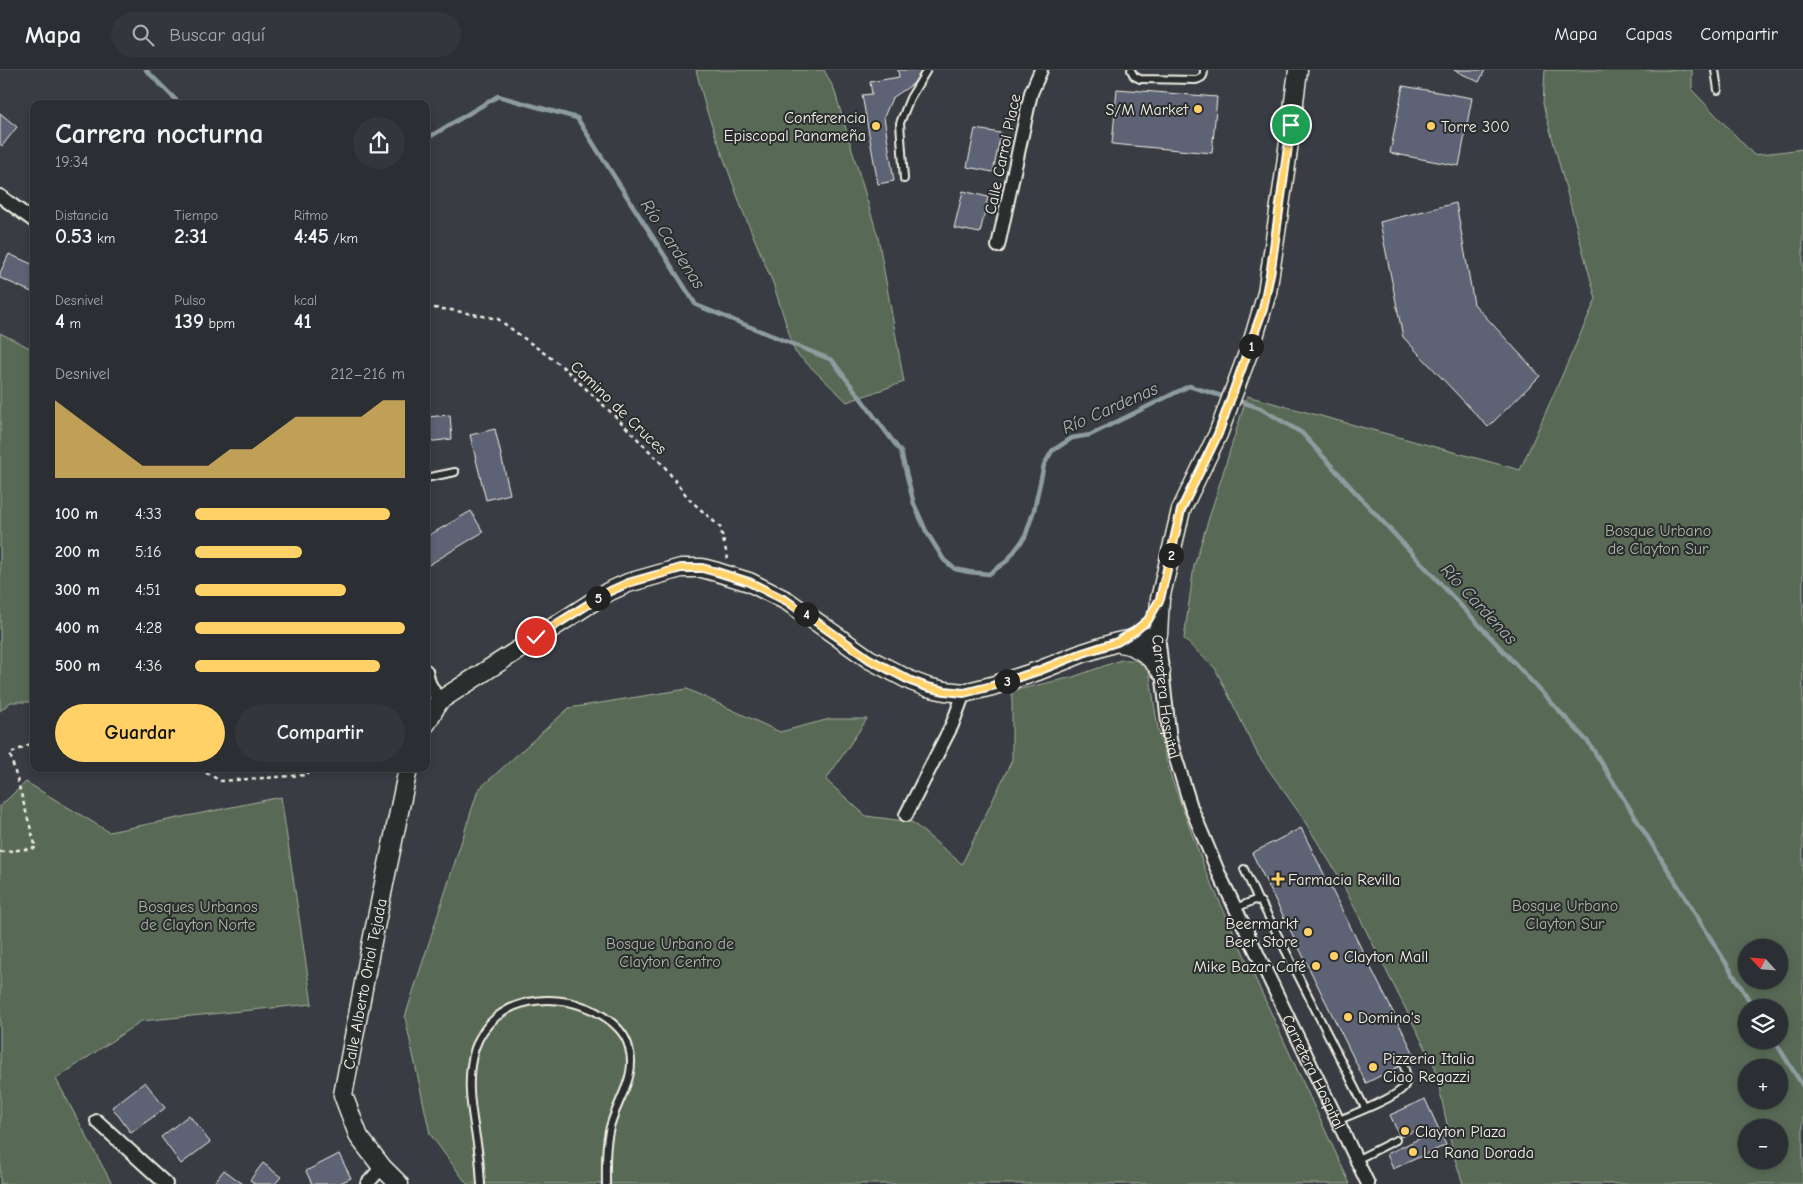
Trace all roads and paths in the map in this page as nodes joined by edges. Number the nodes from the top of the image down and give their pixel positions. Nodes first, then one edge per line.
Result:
1 (928, 70) edge
2 (1041, 70) edge
3 (1132, 70) edge
4 (1204, 70) edge
5 (1298, 70) edge
6 (1715, 70) edge
7 (1718, 90) dead end
8 (904, 179) dead end
9 (0, 196) edge
10 (30, 218) edge
11 (998, 246) dead end
12 (430, 307) edge
13 (454, 472) dead end
14 (430, 477) edge
15 (728, 560) dead end
16 (1160, 599) junction
17 (1158, 635) junction
18 (1117, 642) junction
19 (1161, 671) junction
20 (430, 684) edge
21 (964, 693) junction
22 (439, 701) junction
23 (430, 717) edge
24 (30, 744) edge
25 (204, 772) edge
26 (309, 772) edge
27 (407, 772) edge
28 (906, 815) dead end
29 (0, 852) edge
30 (1244, 869) dead end
31 (1258, 900) junction
32 (1236, 908) junction
33 (1403, 1064) dead end
34 (1365, 1108) junction
35 (97, 1121) dead end
36 (1337, 1121) junction
37 (1396, 1140) dead end
38 (1356, 1160) junction
39 (382, 1167) junction
40 (166, 1184) edge
41 (367, 1184) edge
42 (399, 1184) edge
43 (481, 1184) edge
44 (606, 1184) edge
45 (1368, 1184) edge

1 - 8 lane
2 - 11 street, Calle Carrol Place
3 - 4 lane
5 - 16 street, Carretera Hospital
6 - 7 lane
9 - 10 street
12 - 15 path, Camino de Cruces
13 - 14 lane
16 - 17 street, Carretera Hospital
16 - 18 street
17 - 18 street
17 - 19 street, Carretera Hospital
18 - 19 street
18 - 21 street
19 - 32 street, Carretera Hospital
20 - 22 street
21 - 22 street
21 - 28 street
22 - 23 street
24 - 29 path
25 - 26 path
27 - 39 street, Calle Alberto Oriol Tejada
30 - 31 lane
31 - 32 lane
31 - 34 lane
32 - 36 street, Carretera Hospital
33 - 34 lane
34 - 36 lane
35 - 40 street
36 - 38 street, Carretera Hospital
37 - 38 lane
38 - 45 street, Carretera Hospital
39 - 41 street
39 - 42 street, Calle Alberto Oriol Tejada
43 - 44 lane

